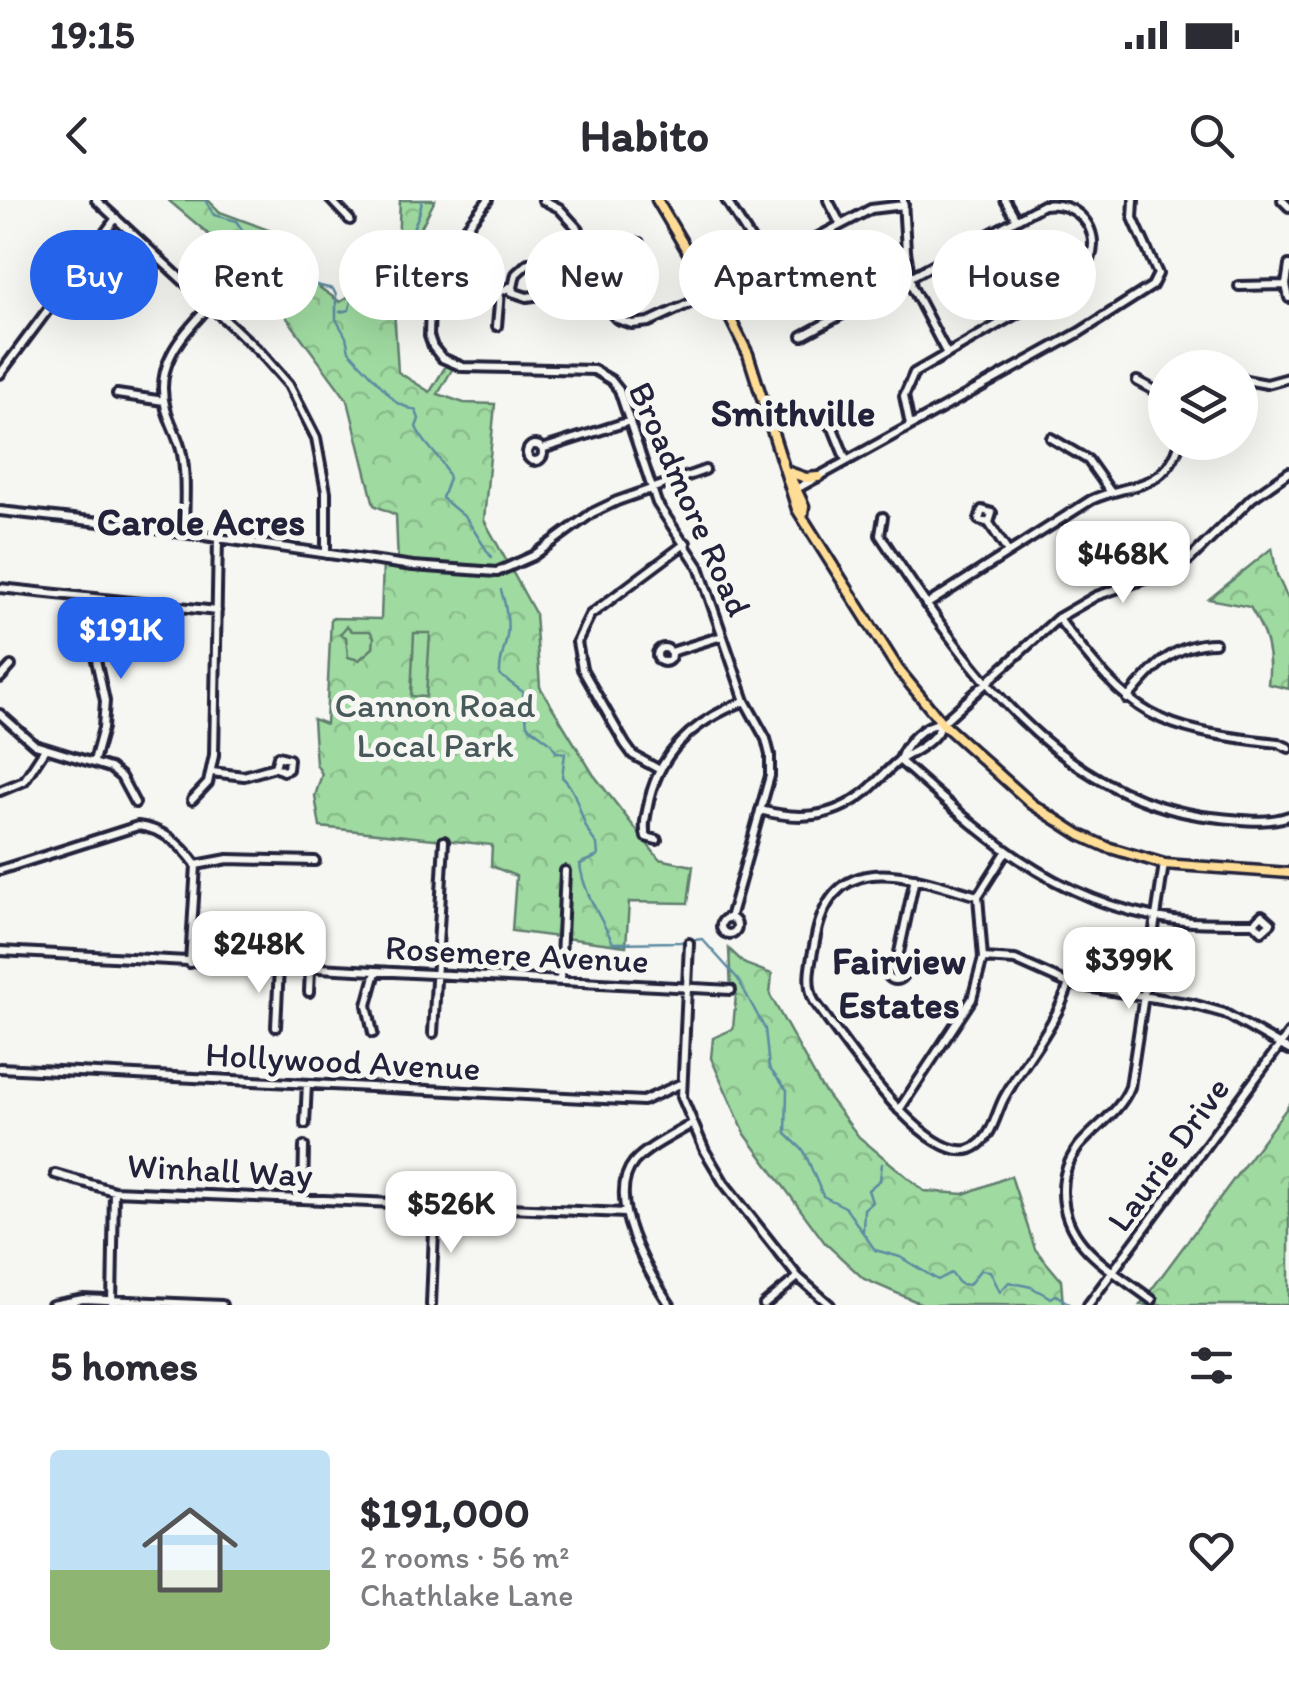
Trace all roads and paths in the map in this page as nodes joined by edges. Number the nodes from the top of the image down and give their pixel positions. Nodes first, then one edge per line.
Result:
1 (96, 200) edge
2 (488, 200) edge
3 (543, 200) edge
4 (657, 200) edge
5 (726, 200) edge
6 (828, 200) edge
7 (1005, 200) edge
8 (1134, 200) edge
9 (1282, 200) edge
10 (335, 202) edge
11 (904, 202) edge
12 (1289, 207) edge
13 (116, 218) junction
14 (1016, 219) junction
15 (350, 220) dead end
16 (840, 222) junction
17 (579, 230) edge
18 (744, 230) edge
19 (825, 230) edge
20 (906, 230) edge
21 (679, 237) edge
22 (1289, 265) edge
23 (525, 266) edge
24 (178, 276) edge
25 (912, 277) edge
26 (912, 284) edge
27 (1286, 285) junction
28 (1240, 286) dead end
29 (510, 287) junction
30 (525, 296) edge
31 (1289, 298) edge
32 (198, 320) edge
33 (225, 320) edge
34 (619, 320) edge
35 (653, 320) edge
36 (731, 320) edge
37 (832, 320) edge
38 (497, 326) dead end
39 (802, 336) dead end
40 (946, 352) junction
41 (0, 374) edge
42 (1289, 378) edge
43 (1137, 381) dead end
44 (1258, 383) edge
45 (1148, 387) edge
46 (116, 394) dead end
47 (164, 401) junction
48 (630, 420) junction
49 (910, 425) junction
50 (832, 428) dead end
51 (1051, 438) dead end
52 (542, 449) dead end
53 (846, 460) junction
54 (1174, 460) edge
55 (705, 470) dead end
56 (788, 472) junction
57 (1289, 472) edge
58 (818, 476) junction
59 (652, 487) junction
60 (798, 488) junction
61 (1110, 491) junction
62 (0, 511) edge
63 (802, 514) junction
64 (883, 517) dead end
65 (989, 523) dead end
66 (184, 533) junction
67 (218, 538) junction
68 (686, 544) junction
69 (1008, 552) junction
70 (326, 554) junction
71 (0, 588) edge
72 (89, 598) junction
73 (926, 605) junction
74 (216, 611) junction
75 (1058, 618) junction
76 (722, 636) junction
77 (1215, 642) dead end
78 (670, 652) dead end
79 (11, 666) dead end
80 (0, 678) edge
81 (985, 683) junction
82 (1127, 699) junction
83 (746, 701) junction
84 (0, 714) edge
85 (942, 722) junction
86 (45, 748) junction
87 (1289, 748) edge
88 (94, 760) junction
89 (900, 760) junction
90 (275, 767) dead end
91 (660, 770) junction
92 (212, 772) junction
93 (0, 791) edge
94 (192, 800) dead end
95 (135, 802) dead end
96 (760, 810) junction
97 (1289, 816) edge
98 (657, 840) dead end
99 (444, 841) dead end
100 (1006, 852) junction
101 (315, 861) dead end
102 (1164, 864) junction
103 (196, 865) junction
104 (0, 870) edge
105 (566, 872) dead end
106 (1287, 874) edge
107 (915, 878) junction
108 (978, 896) junction
109 (1157, 916) junction
110 (730, 918) dead end
111 (1254, 923) dead end
112 (689, 943) dead end
113 (0, 950) edge
114 (984, 958) junction
115 (897, 962) dead end
116 (190, 963) junction
117 (279, 967) junction
118 (310, 969) junction
119 (376, 972) junction
120 (435, 974) junction
121 (560, 981) junction
122 (1069, 984) junction
123 (686, 988) junction
124 (732, 990) dead end
125 (309, 992) dead end
126 (1146, 996) junction
127 (276, 1027) dead end
128 (373, 1032) dead end
129 (1289, 1032) edge
130 (433, 1034) dead end
131 (1280, 1044) junction
132 (1289, 1050) edge
133 (0, 1068) edge
134 (306, 1084) junction
135 (680, 1084) junction
136 (899, 1110) junction
137 (692, 1123) junction
138 (305, 1124) dead end
139 (304, 1146) dead end
140 (55, 1174) dead end
141 (114, 1190) junction
142 (302, 1199) junction
143 (436, 1206) junction
144 (625, 1213) junction
145 (1113, 1271) junction
146 (798, 1276) junction
147 (1152, 1300) dead end
148 (111, 1302) edge
149 (52, 1305) edge
150 (222, 1305) edge
151 (431, 1305) edge
152 (670, 1305) edge
153 (764, 1305) edge
154 (830, 1305) edge
155 (1088, 1305) edge

1 - 13 street
2 - 48 street, Broadmore Road
3 - 17 street
4 - 21 main road
5 - 18 street
6 - 16 street
7 - 14 street
8 - 49 street
9 - 12 street
10 - 15 street
11 - 16 street
11 - 20 street
13 - 24 street
13 - 41 street
14 - 25 street
14 - 40 street
16 - 19 street
22 - 27 street
23 - 29 street
26 - 40 street
27 - 28 street
27 - 31 street
29 - 30 street
29 - 38 street
32 - 47 street
33 - 70 street
34 - 35 street
36 - 56 main road
37 - 39 street
40 - 49 street
42 - 44 street
43 - 45 street
46 - 47 street
47 - 66 street
48 - 52 street
48 - 59 street, Broadmore Road
49 - 53 street
50 - 53 street
51 - 61 street
53 - 58 street
54 - 61 street
55 - 59 street
56 - 58 main road
56 - 60 main road
56 - 63 main road
57 - 75 street
58 - 60 street
59 - 68 street, Broadmore Road
59 - 70 street
60 - 63 main road
61 - 69 street
62 - 66 street
63 - 85 main road
64 - 73 street
65 - 69 street
66 - 67 street
67 - 70 street
67 - 74 street
68 - 76 street, Broadmore Road
68 - 91 street
69 - 73 street
71 - 72 street
72 - 74 street
72 - 88 street
73 - 81 street
74 - 92 street
75 - 81 street
75 - 82 street
76 - 78 street
76 - 83 street, Broadmore Road
77 - 82 street
79 - 80 street
81 - 85 street
81 - 97 street
82 - 87 street
83 - 91 street
83 - 96 street, Broadmore Road
84 - 86 street
85 - 89 street
85 - 102 main road
86 - 88 street
86 - 93 street
88 - 95 street
89 - 96 street
89 - 100 street
90 - 92 street
91 - 98 street
92 - 94 street
96 - 110 street, Broadmore Road
99 - 120 street
100 - 108 street
100 - 109 street
101 - 103 street
102 - 106 main road
102 - 109 street
103 - 104 street
103 - 116 street
105 - 121 street
107 - 108 street
107 - 115 street
107 - 136 street
108 - 114 street
109 - 111 street
109 - 126 street
112 - 123 street
113 - 116 street, Rosemere Avenue
114 - 122 street
114 - 136 street
116 - 117 street, Rosemere Avenue
117 - 118 street, Rosemere Avenue
117 - 127 street
118 - 119 street, Rosemere Avenue
118 - 125 street
119 - 120 street, Rosemere Avenue
119 - 128 street
120 - 121 street, Rosemere Avenue
120 - 130 street
121 - 123 street, Rosemere Avenue
122 - 126 street
122 - 136 street
123 - 124 street, Rosemere Avenue
123 - 135 street
126 - 131 street
126 - 145 street
129 - 131 street, Laurie Drive
131 - 132 street
131 - 145 street, Laurie Drive
133 - 134 street, Hollywood Avenue
134 - 135 street, Hollywood Avenue
134 - 138 street
135 - 137 street
137 - 144 street
137 - 146 street
139 - 142 street
140 - 141 street, Winhall Way
141 - 142 street, Winhall Way
141 - 148 street
142 - 143 street, Winhall Way
143 - 144 street, Winhall Way
143 - 151 street
144 - 152 street
145 - 147 street
145 - 155 street, Laurie Drive
146 - 153 street
146 - 154 street
148 - 149 street
148 - 150 street

